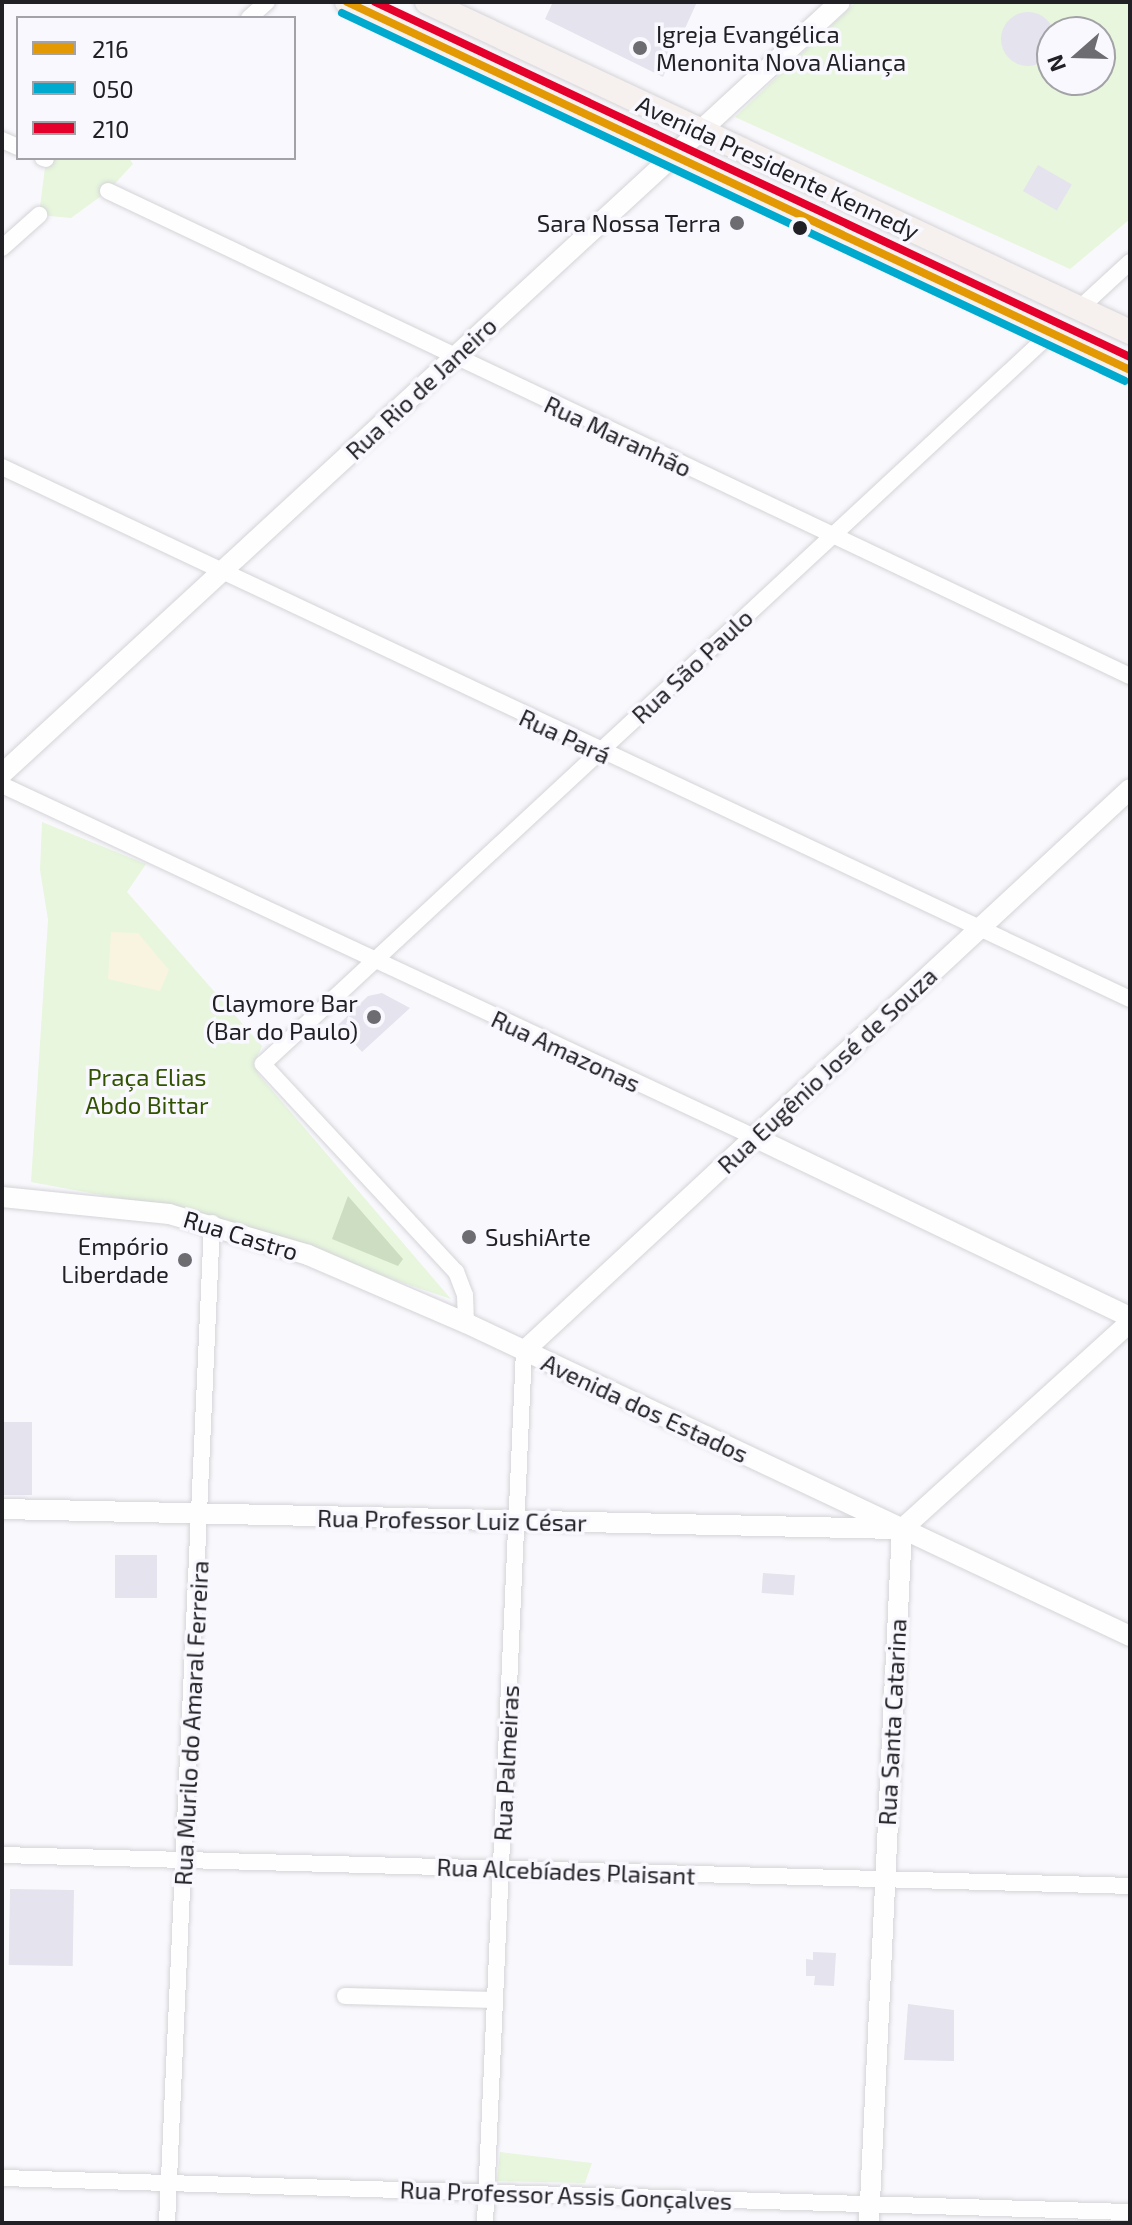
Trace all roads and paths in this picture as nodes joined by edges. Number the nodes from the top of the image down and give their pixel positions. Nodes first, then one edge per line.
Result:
1 (267, 2) edge
2 (347, 2) edge
3 (427, 2) edge
4 (840, 2) edge
5 (251, 16) edge
6 (700, 131) junction
7 (673, 156) junction
8 (108, 191) dead end
9 (39, 215) dead end
10 (2, 248) edge
11 (1130, 262) edge
12 (1080, 308) junction
13 (1130, 332) edge
14 (1051, 333) junction
15 (454, 358) junction
16 (1130, 370) edge
17 (2, 467) edge
18 (832, 537) junction
19 (222, 571) junction
20 (1130, 676) edge
21 (599, 752) junction
22 (2, 774) edge
23 (2, 785) edge
24 (1130, 789) edge
25 (980, 927) junction
26 (374, 960) junction
27 (1130, 999) edge
28 (754, 1137) junction
29 (2, 1197) edge
30 (212, 1223) junction
31 (1130, 1320) edge
32 (466, 1323) junction
33 (524, 1351) junction
34 (2, 1509) edge
35 (203, 1513) junction
36 (516, 1522) junction
37 (902, 1529) junction
38 (1130, 1636) edge
39 (2, 1855) edge
40 (183, 1860) junction
41 (501, 1869) junction
42 (884, 1880) junction
43 (1130, 1886) edge
44 (345, 1996) dead end
45 (495, 2000) junction
46 (2, 2178) edge
47 (169, 2183) junction
48 (486, 2193) junction
49 (1130, 2212) edge
50 (869, 2214) edge
51 (167, 2223) edge
52 (485, 2223) edge

1 - 5 street
2 - 7 main road, Avenida Presidente Kennedy
3 - 6 main road, Avenida Presidente Kennedy
4 - 6 street, Rua Rio de Janeiro
6 - 7 street, Rua Rio de Janeiro
6 - 12 main road, Avenida Presidente Kennedy
7 - 14 main road, Avenida Presidente Kennedy
7 - 15 street, Rua Rio de Janeiro
8 - 15 street, Rua Maranhão
9 - 10 street
11 - 12 street
12 - 13 main road, Avenida Presidente Kennedy
14 - 16 main road, Avenida Presidente Kennedy
14 - 18 street, Rua São Paulo
15 - 18 street, Rua Maranhão
15 - 19 street, Rua Rio de Janeiro
17 - 19 street, Rua Pará
18 - 20 street, Rua Maranhão
18 - 21 street, Rua São Paulo
19 - 21 street, Rua Pará
19 - 22 street, Rua Rio de Janeiro
21 - 25 street, Rua Pará
21 - 26 street, Rua São Paulo
23 - 26 street, Rua Amazonas
24 - 25 street, Rua Eugênio José de Souza
25 - 27 street, Rua Pará
25 - 28 street, Rua Eugênio José de Souza
26 - 28 street, Rua Amazonas
26 - 32 street, Rua São Paulo
28 - 31 street, Rua Amazonas
28 - 33 street, Rua Eugênio José de Souza
29 - 30 street, Rua Castro
30 - 32 street, Rua Castro
30 - 35 street, Rua Murilo do Amaral Ferreira
31 - 37 street
32 - 33 street, Avenida dos Estados
33 - 36 street, Rua Palmeiras
33 - 37 street, Avenida dos Estados
34 - 35 street, Rua Professor Luiz César
35 - 36 street, Rua Professor Luiz César
35 - 40 street, Rua Murilo do Amaral Ferreira
36 - 37 street, Rua Professor Luiz César
36 - 41 street, Rua Palmeiras
37 - 38 street, Avenida dos Estados
37 - 42 street, Rua Santa Catarina
39 - 40 street, Rua Alcebíades Plaisant
40 - 41 street, Rua Alcebíades Plaisant
40 - 47 street, Rua Murilo do Amaral Ferreira
41 - 42 street, Rua Alcebíades Plaisant
41 - 45 street, Rua Palmeiras
42 - 43 street, Rua Alcebíades Plaisant
42 - 50 street, Rua Santa Catarina
44 - 45 street
45 - 48 street, Rua Palmeiras
46 - 47 street, Rua Professor Assis Gonçalves
47 - 48 street, Rua Professor Assis Gonçalves
47 - 51 street, Rua Murilo do Amaral Ferreira
48 - 50 street, Rua Professor Assis Gonçalves
48 - 52 street, Rua Palmeiras
49 - 50 street, Rua Professor Assis Gonçalves

